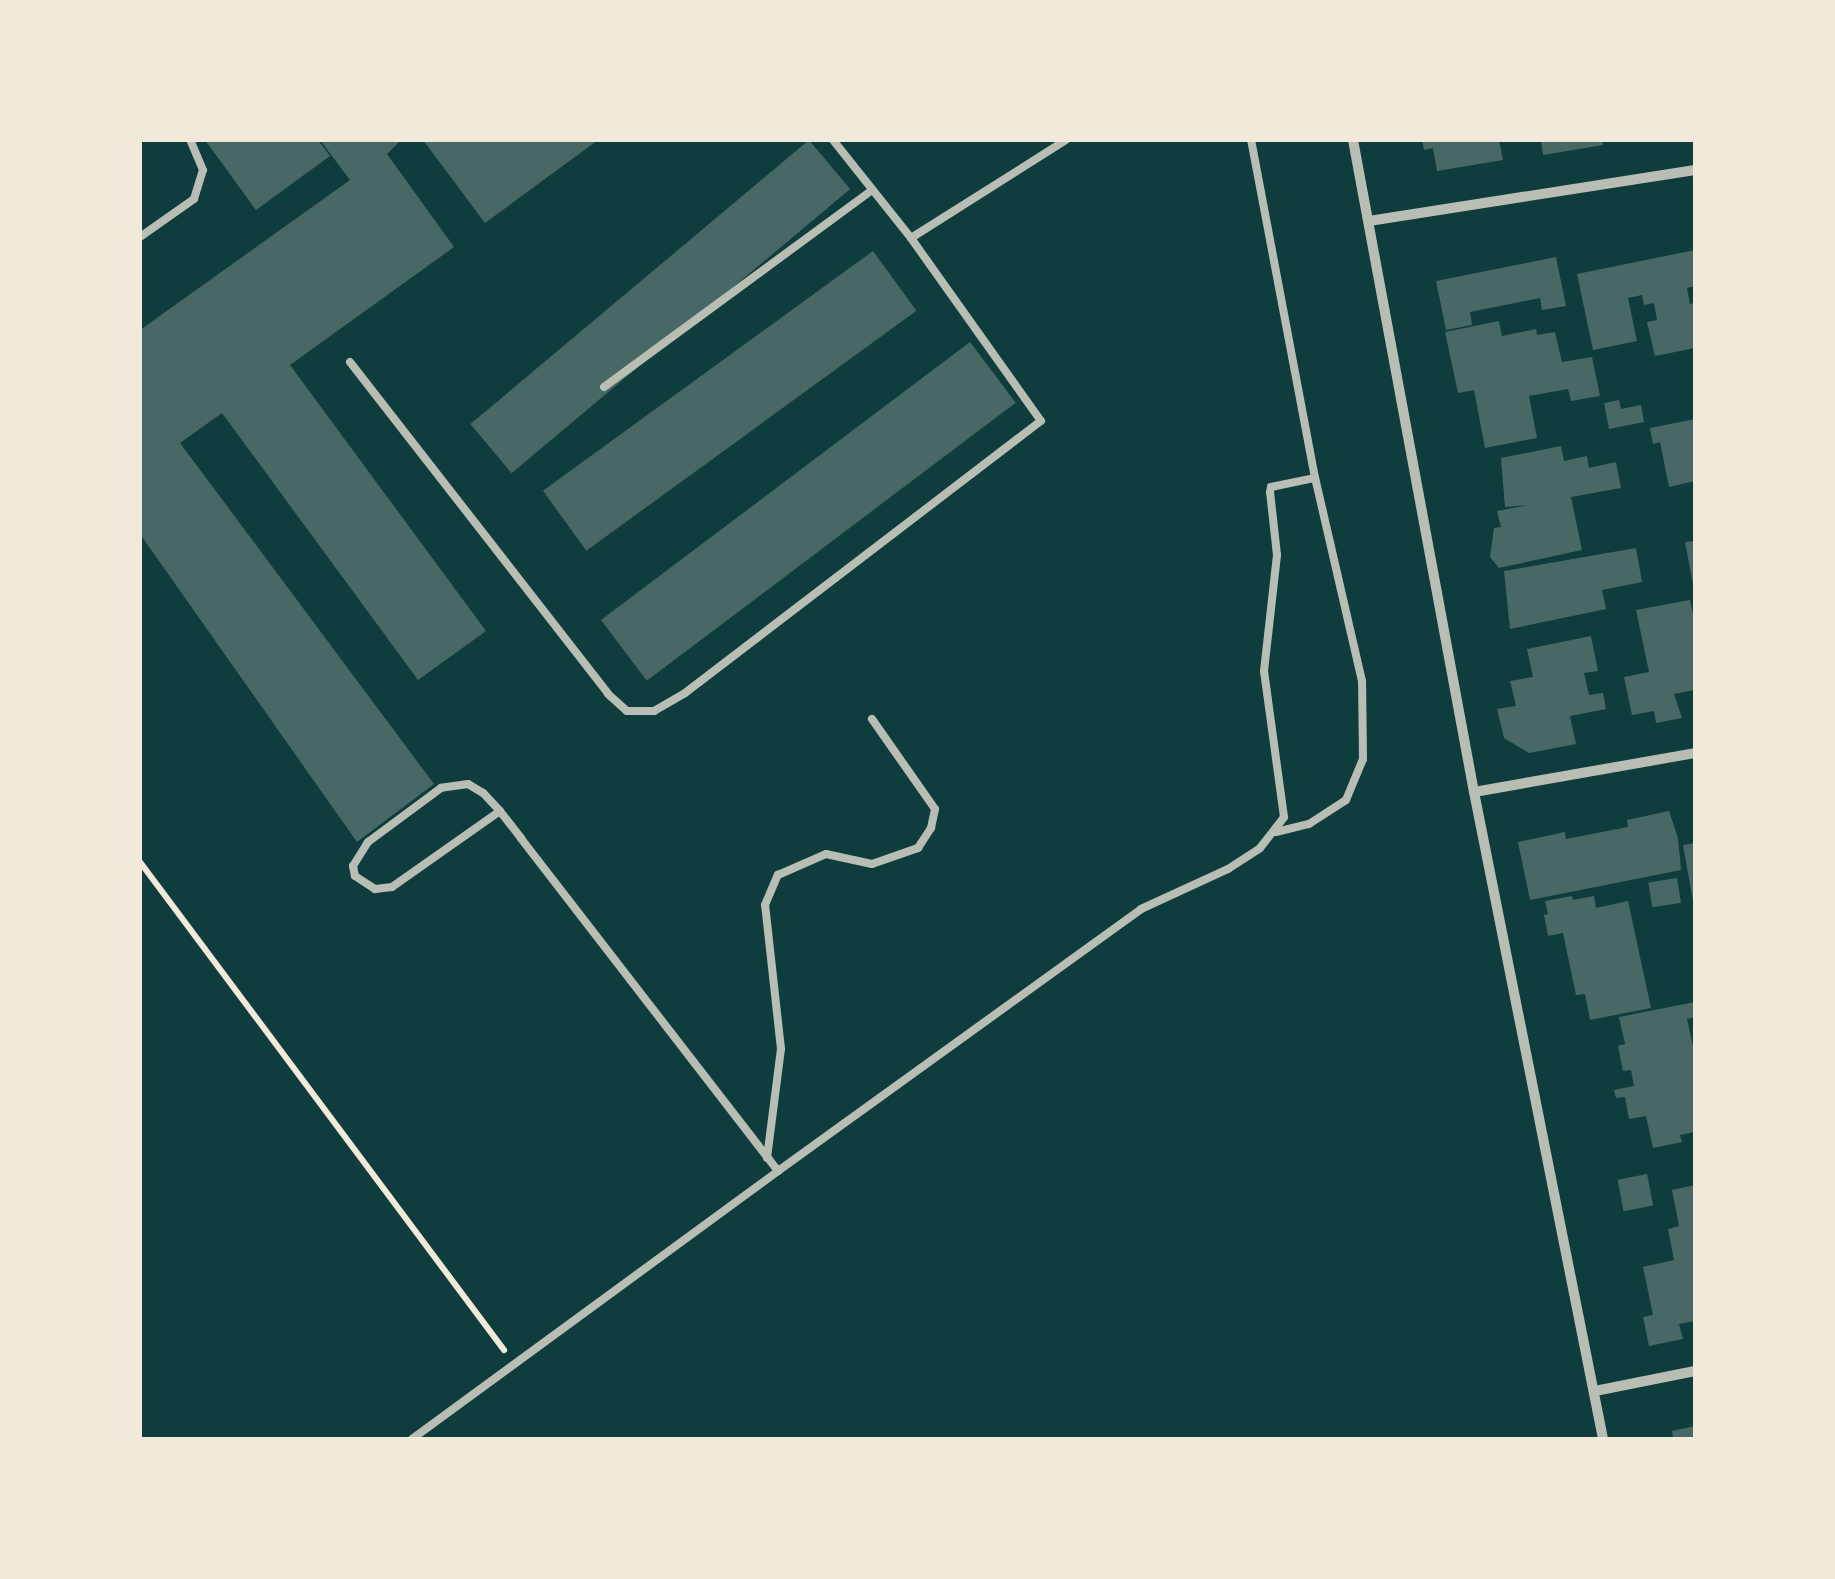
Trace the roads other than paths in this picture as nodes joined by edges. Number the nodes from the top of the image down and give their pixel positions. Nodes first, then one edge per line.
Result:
1 (190, 140) edge
2 (833, 140) edge
3 (1066, 140) edge
4 (1251, 140) edge
5 (1353, 140) edge
6 (1695, 170) edge
7 (872, 190) junction
8 (1369, 221) junction
9 (140, 237) edge
10 (910, 238) junction
11 (350, 362) dead end
12 (604, 387) dead end
13 (1316, 478) junction
14 (872, 719) dead end
15 (1695, 753) edge
16 (1474, 792) junction
17 (500, 811) junction
18 (1276, 832) junction
19 (767, 1158) junction
20 (778, 1171) junction
21 (1695, 1370) edge
22 (1595, 1391) junction
23 (412, 1439) edge
24 (1603, 1439) edge

1 - 9 lane
2 - 7 lane
3 - 10 lane
4 - 13 lane
5 - 8 street
6 - 8 street
7 - 10 lane
7 - 12 lane
8 - 16 street
10 - 11 lane
13 - 18 lane
13 - 18 lane
14 - 19 lane
15 - 16 street
16 - 22 street
17 - 17 lane
17 - 19 lane
18 - 20 lane
19 - 20 lane
20 - 23 lane
21 - 22 street
22 - 24 street

